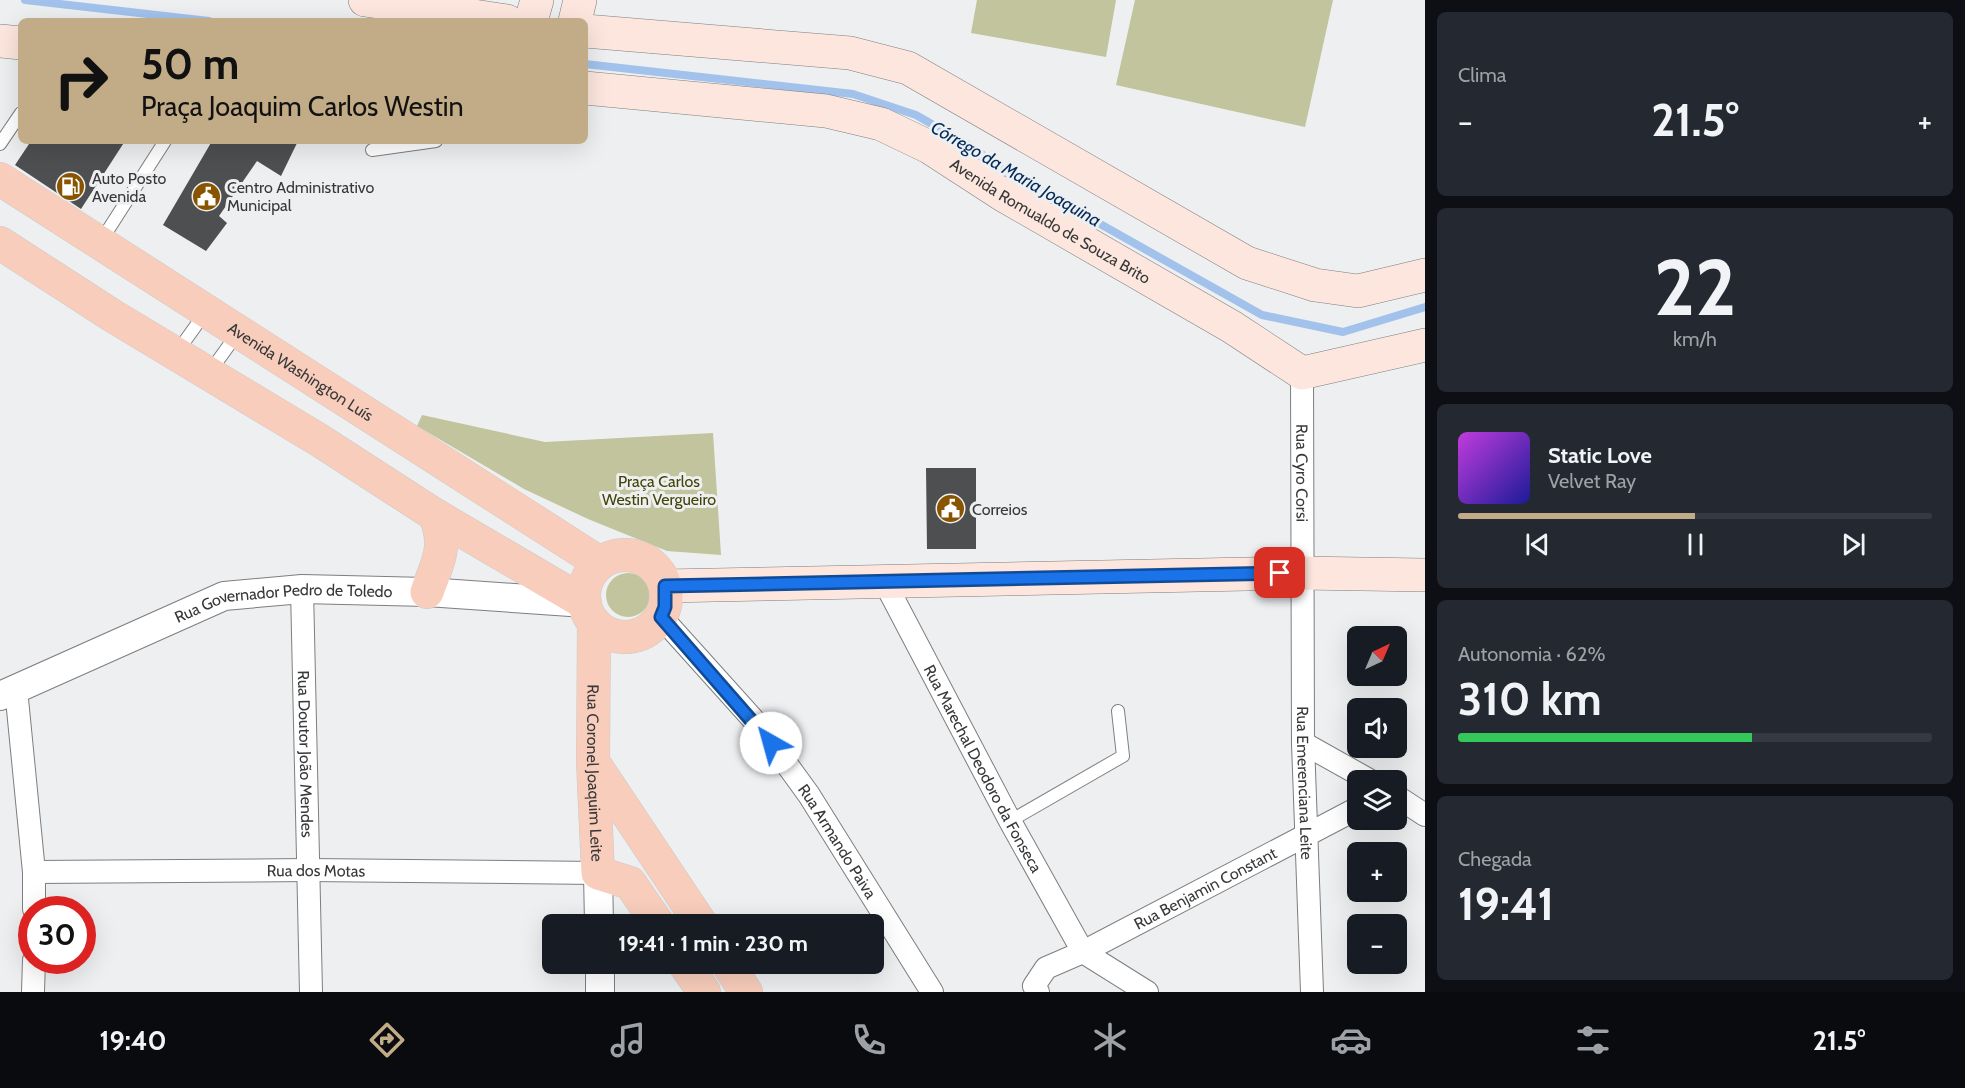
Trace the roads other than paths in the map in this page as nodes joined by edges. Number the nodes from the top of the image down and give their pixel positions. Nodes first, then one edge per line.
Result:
1 (365, 0) edge
2 (537, 0) edge
3 (580, 0) edge
4 (487, 18) edge
5 (532, 18) edge
6 (576, 18) edge
7 (588, 31) edge
8 (0, 41) edge
9 (18, 44) edge
10 (588, 88) edge
11 (18, 117) edge
12 (0, 144) edge
13 (163, 144) edge
14 (415, 144) edge
15 (372, 150) dead end
16 (0, 180) edge
17 (0, 243) edge
18 (99, 244) junction
19 (1425, 275) edge
20 (206, 312) junction
21 (238, 331) junction
22 (1425, 345) edge
23 (176, 355) junction
24 (208, 374) junction
25 (1302, 374) junction
26 (435, 515) junction
27 (600, 563) junction
28 (1301, 573) junction
29 (1425, 575) edge
30 (884, 581) junction
31 (302, 589) junction
32 (427, 592) junction
33 (663, 602) junction
34 (589, 613) junction
35 (8, 692) edge
36 (1118, 711) dead end
37 (1303, 743) junction
38 (593, 762) junction
39 (1351, 770) edge
40 (1407, 803) edge
41 (1347, 814) edge
42 (1425, 815) edge
43 (1010, 820) junction
44 (1308, 835) junction
45 (309, 870) junction
46 (34, 872) junction
47 (598, 873) junction
48 (34, 896) edge
49 (599, 914) edge
50 (651, 914) edge
51 (694, 914) edge
52 (1083, 952) junction
53 (33, 974) edge
54 (600, 974) edge
55 (692, 974) edge
56 (734, 974) edge
57 (33, 992) edge
58 (311, 992) edge
59 (600, 992) edge
60 (704, 992) edge
61 (746, 992) edge
62 (932, 992) edge
63 (1038, 992) edge
64 (1147, 992) edge
65 (1312, 992) edge

1 - 4 main road
2 - 5 main road
3 - 6 main road
7 - 19 main road
8 - 9 main road
10 - 25 main road, Avenida Romualdo de Souza Brito
11 - 12 lane
13 - 18 lane
14 - 15 lane
16 - 18 main road, Avenida Washington Luís
17 - 23 main road
18 - 20 main road, Avenida Washington Luís
20 - 21 main road, Avenida Washington Luís
20 - 23 lane
21 - 24 lane
21 - 27 main road, Avenida Washington Luís
22 - 25 main road
23 - 24 main road
24 - 26 main road
25 - 28 street, Rua Cyro Corsi
26 - 32 main road
26 - 34 main road
27 - 33 main road
27 - 34 main road
28 - 29 main road
28 - 30 main road
28 - 37 street, Rua Emerenciana Leite
30 - 33 main road
30 - 43 street, Rua Marechal Deodoro da Fonseca
31 - 32 street, Rua Governador Pedro de Toledo
31 - 35 street, Rua Governador Pedro de Toledo
31 - 45 street, Rua Doutor João Mendes
32 - 34 street, Rua Governador Pedro de Toledo
33 - 34 main road
33 - 62 street, Rua Armando Paiva
34 - 38 main road, Rua Coronel Joaquim Leite
35 - 46 street
36 - 43 lane
37 - 39 street
37 - 44 street, Rua Emerenciana Leite
38 - 47 main road, Rua Coronel Joaquim Leite
38 - 51 main road
40 - 42 street
41 - 44 street, Rua Benjamin Constant
43 - 52 street, Rua Marechal Deodoro da Fonseca
44 - 52 street, Rua Benjamin Constant
44 - 65 street, Rua Emerenciana Leite
45 - 46 street, Rua dos Motas
45 - 47 street, Rua dos Motas
45 - 58 street, Rua Doutor João Mendes
46 - 48 street
47 - 49 street, Rua Coronel Joaquim Leite
47 - 50 main road
52 - 63 street, Rua Benjamin Constant
52 - 64 street
53 - 57 street
54 - 59 street
55 - 60 main road
56 - 61 main road

